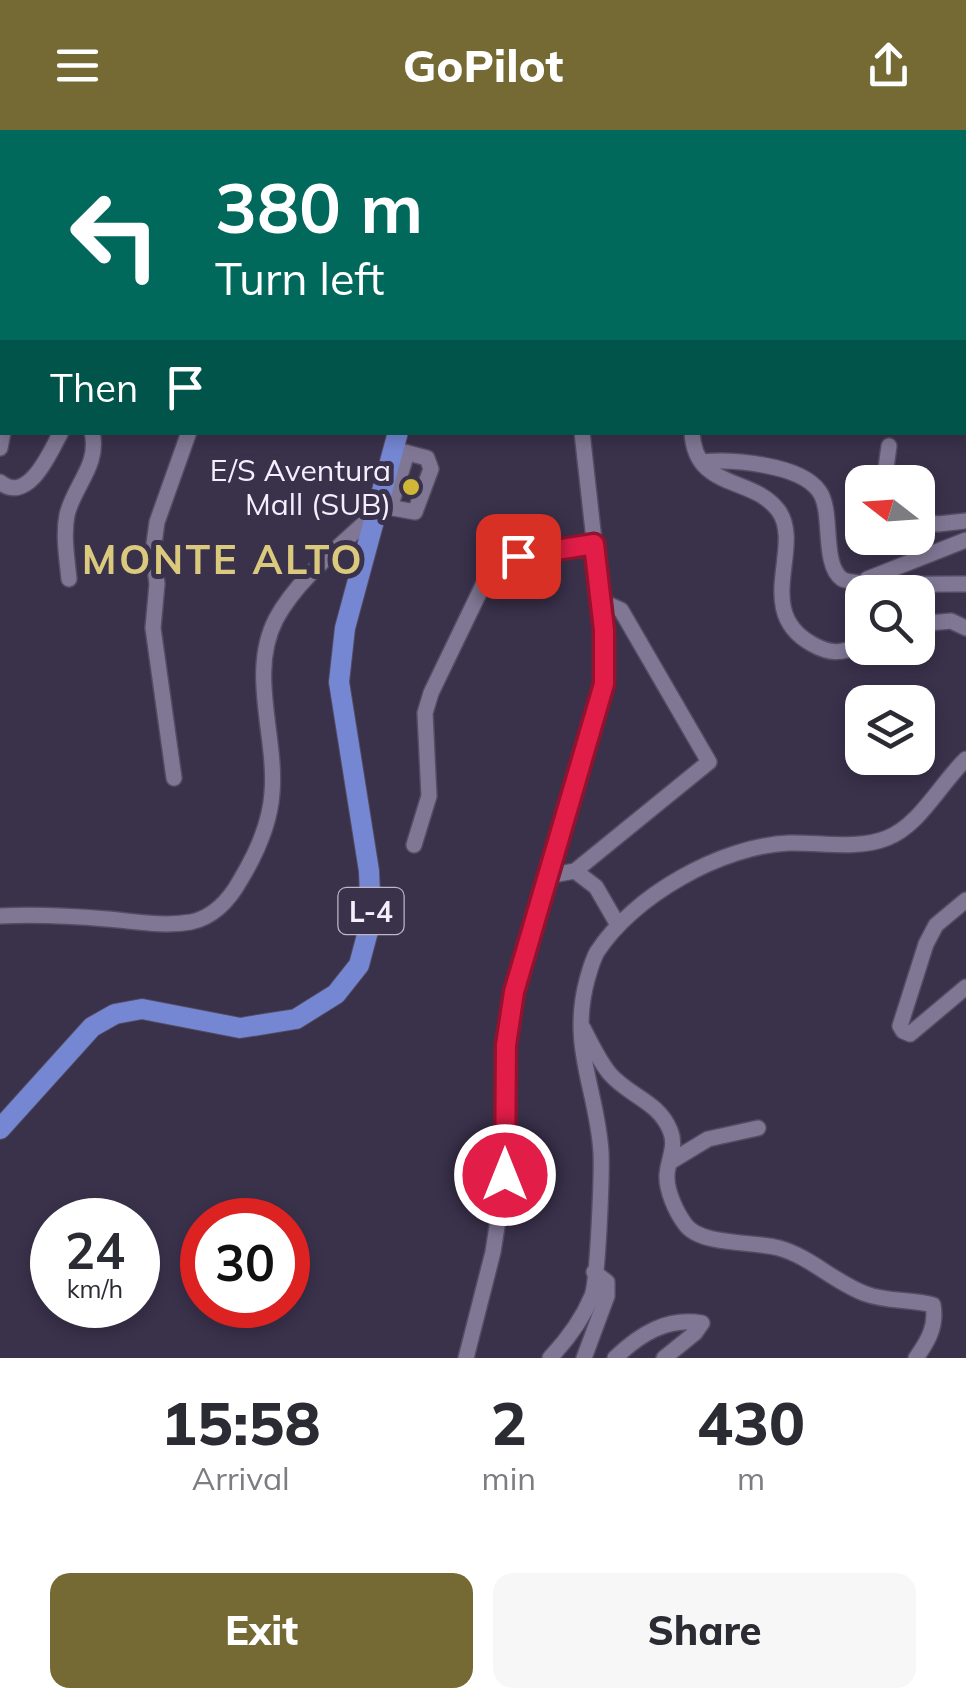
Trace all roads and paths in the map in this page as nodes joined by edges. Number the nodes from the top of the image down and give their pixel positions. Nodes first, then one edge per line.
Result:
1 (60, 435) edge
2 (93, 435) edge
3 (188, 435) edge
4 (582, 435) edge
5 (693, 435) edge
6 (399, 445) edge
7 (888, 446) dead end
8 (702, 462) junction
9 (886, 465) edge
10 (0, 482) edge
11 (380, 509) junction
12 (966, 521) edge
13 (935, 524) edge
14 (966, 540) edge
15 (594, 544) junction
16 (877, 575) edge
17 (70, 579) dead end
18 (845, 580) edge
19 (935, 584) edge
20 (966, 584) edge
21 (601, 601) junction
22 (935, 622) edge
23 (966, 628) edge
24 (845, 652) edge
25 (966, 759) edge
26 (174, 778) dead end
27 (414, 845) dead end
28 (575, 871) junction
29 (547, 876) junction
30 (966, 900) edge
31 (1, 914) edge
32 (618, 925) junction
33 (966, 987) edge
34 (581, 1025) junction
35 (758, 1128) dead end
36 (0, 1130) edge
37 (670, 1162) junction
38 (594, 1272) junction
39 (466, 1358) edge
40 (550, 1358) edge
41 (584, 1358) edge
42 (616, 1358) edge
43 (664, 1358) edge
44 (916, 1358) edge

1 - 10 street
2 - 17 street
3 - 26 street
4 - 15 street
5 - 8 street
6 - 11 main road, L-4
6 - 11 street
7 - 9 street
8 - 18 street
8 - 24 street
11 - 31 street
11 - 36 main road, L-4
12 - 13 street
14 - 16 street
15 - 21 street
15 - 27 street
19 - 20 street
21 - 28 street
21 - 29 street
22 - 23 street
25 - 32 street
28 - 29 street
28 - 32 street
29 - 39 street
30 - 33 street
32 - 34 street
34 - 37 street
34 - 38 street
35 - 37 street
37 - 44 street
38 - 40 street
38 - 41 street
42 - 43 street

